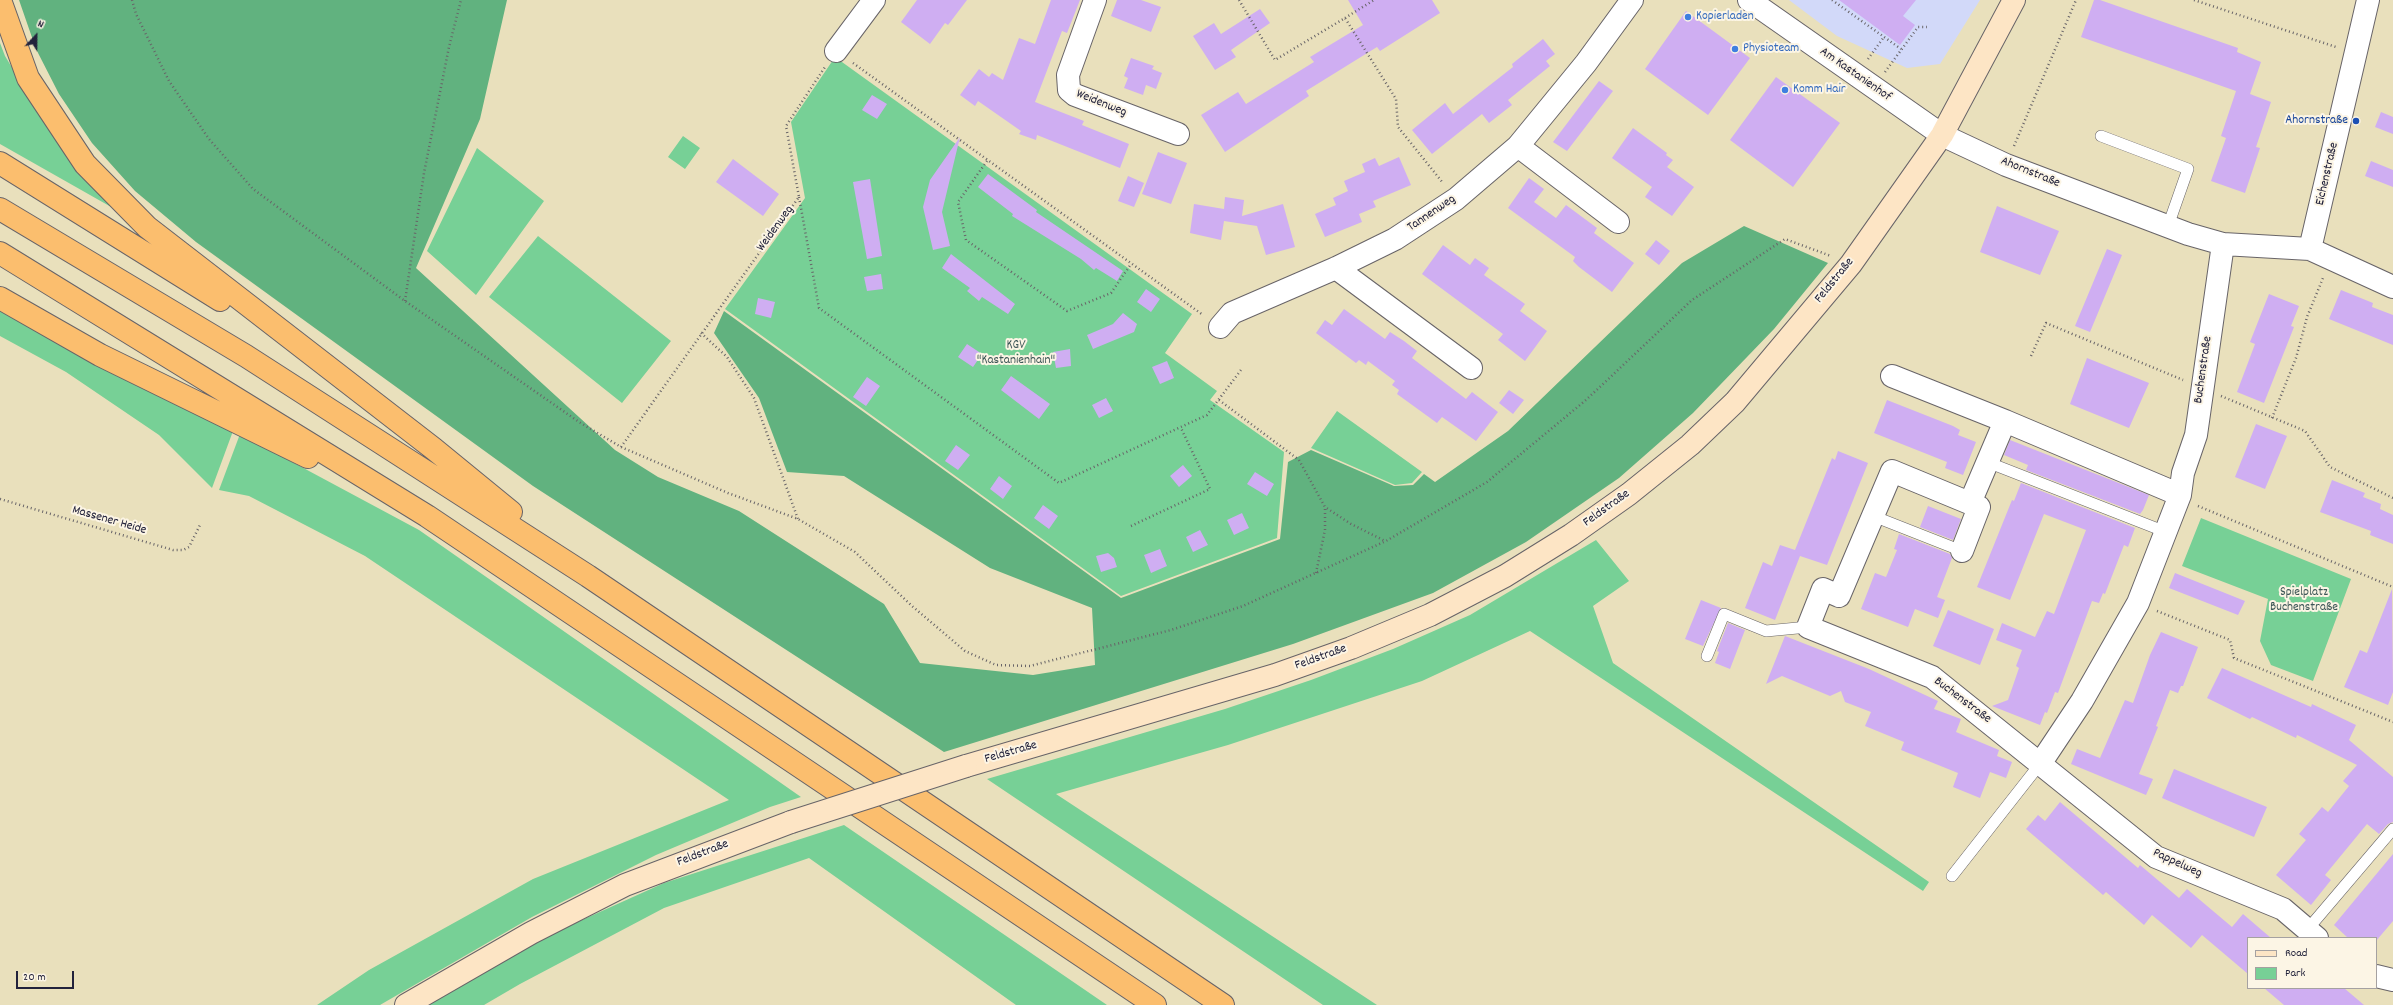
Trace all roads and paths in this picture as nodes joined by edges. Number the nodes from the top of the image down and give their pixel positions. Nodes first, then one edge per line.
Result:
1 (0, 0) edge
2 (132, 0) edge
3 (461, 0) edge
4 (874, 0) edge
5 (1095, 0) edge
6 (1239, 0) edge
7 (1374, 0) edge
8 (1632, 0) edge
9 (1749, 0) edge
10 (1832, 0) edge
11 (2014, 0) edge
12 (2076, 0) edge
13 (2194, 0) edge
14 (2368, 0) edge
15 (1345, 18) junction
16 (1927, 26) dead end
17 (1884, 37) junction
18 (1901, 49) junction
19 (836, 51) junction
20 (2355, 53) junction
21 (1871, 55) dead end
22 (1890, 64) dead end
23 (1178, 134) dead end
24 (1942, 135) junction
25 (2101, 136) dead end
26 (1518, 146) junction
27 (987, 160) junction
28 (0, 163) edge
29 (2006, 165) junction
30 (799, 197) junction
31 (1456, 199) junction
32 (0, 209) edge
33 (1618, 222) dead end
34 (2168, 226) junction
35 (2223, 244) junction
36 (2310, 249) junction
37 (0, 253) edge
38 (2331, 258) junction
39 (1131, 264) junction
40 (1851, 264) junction
41 (1336, 268) junction
42 (2393, 287) edge
43 (0, 298) edge
44 (405, 301) junction
45 (1220, 327) joint
46 (701, 333) junction
47 (2032, 356) dead end
48 (326, 367) junction
49 (1471, 368) dead end
50 (1241, 370) dead end
51 (1892, 376) dead end
52 (2201, 388) junction
53 (1219, 400) junction
54 (2272, 418) junction
55 (2005, 421) junction
56 (1182, 428) junction
57 (621, 447) junction
58 (1987, 462) junction
59 (2180, 495) junction
60 (2393, 498) edge
61 (0, 499) edge
62 (1970, 503) junction
63 (1324, 507) junction
64 (427, 516) junction
65 (1873, 516) junction
66 (798, 519) junction
67 (200, 525) dead end
68 (1131, 526) dead end
69 (2166, 532) junction
70 (1386, 542) junction
71 (1962, 551) joint
72 (1316, 574) junction
73 (588, 576) junction
74 (2393, 587) edge
75 (2138, 603) junction
76 (1808, 627) junction
77 (1707, 656) dead end
78 (2393, 722) edge
79 (2040, 764) junction
80 (2393, 829) edge
81 (1952, 876) dead end
82 (2312, 934) edge
83 (2377, 976) edge
84 (2393, 980) edge
85 (406, 1005) edge
86 (1155, 1005) edge
87 (1223, 1005) edge

1 - 48 highway
2 - 44 path
3 - 44 path
4 - 19 street
5 - 23 street, Weidenweg
6 - 15 path
7 - 15 path
8 - 26 street, Tannenweg
9 - 24 street, Am Kastanienhof
10 - 17 path
11 - 24 main road, Feldstraße
12 - 29 path
13 - 20 path
14 - 20 street, Eichenstraße
15 - 31 path
16 - 18 path
17 - 18 path
17 - 21 path
18 - 22 path
19 - 27 path
19 - 30 path, Weidenweg
20 - 36 street, Eichenstraße
24 - 29 street, Ahornstraße
24 - 40 main road, Feldstraße
25 - 34 lane
26 - 31 street, Tannenweg
26 - 33 street
27 - 39 path
27 - 39 path
28 - 48 highway
29 - 34 street, Ahornstraße
30 - 46 path, Weidenweg
30 - 56 path
31 - 41 street, Tannenweg
32 - 73 highway
34 - 35 street, Ahornstraße
35 - 36 street, Ahornstraße
35 - 52 street, Buchenstraße
36 - 38 street, Ahornstraße
37 - 64 highway
38 - 42 street, Ahornstraße
38 - 54 path
39 - 45 path
40 - 70 path
40 - 85 main road, Feldstraße, bridge
41 - 45 street, Tannenweg
41 - 49 street
43 - 64 highway
44 - 57 path
46 - 57 path, Weidenweg
46 - 66 path
47 - 52 path
48 - 73 highway
50 - 53 path
51 - 55 street
52 - 54 path
52 - 59 street, Buchenstraße
53 - 56 path
53 - 63 path
54 - 60 path
55 - 58 street
55 - 59 street
56 - 68 path
57 - 66 path
58 - 62 street
58 - 69 lane
59 - 69 street, Buchenstraße
59 - 74 path
61 - 67 path, Massener Heide
62 - 65 street
62 - 71 street
63 - 70 path
63 - 72 path
64 - 86 highway
65 - 71 lane
65 - 76 street
66 - 72 path
69 - 75 street, Buchenstraße
70 - 72 path
73 - 87 highway
75 - 78 path
75 - 79 street, Buchenstraße
76 - 77 lane
76 - 79 street, Buchenstraße
79 - 81 lane
79 - 82 street, Pappelweg
80 - 82 lane, Pappelweg
83 - 84 street

